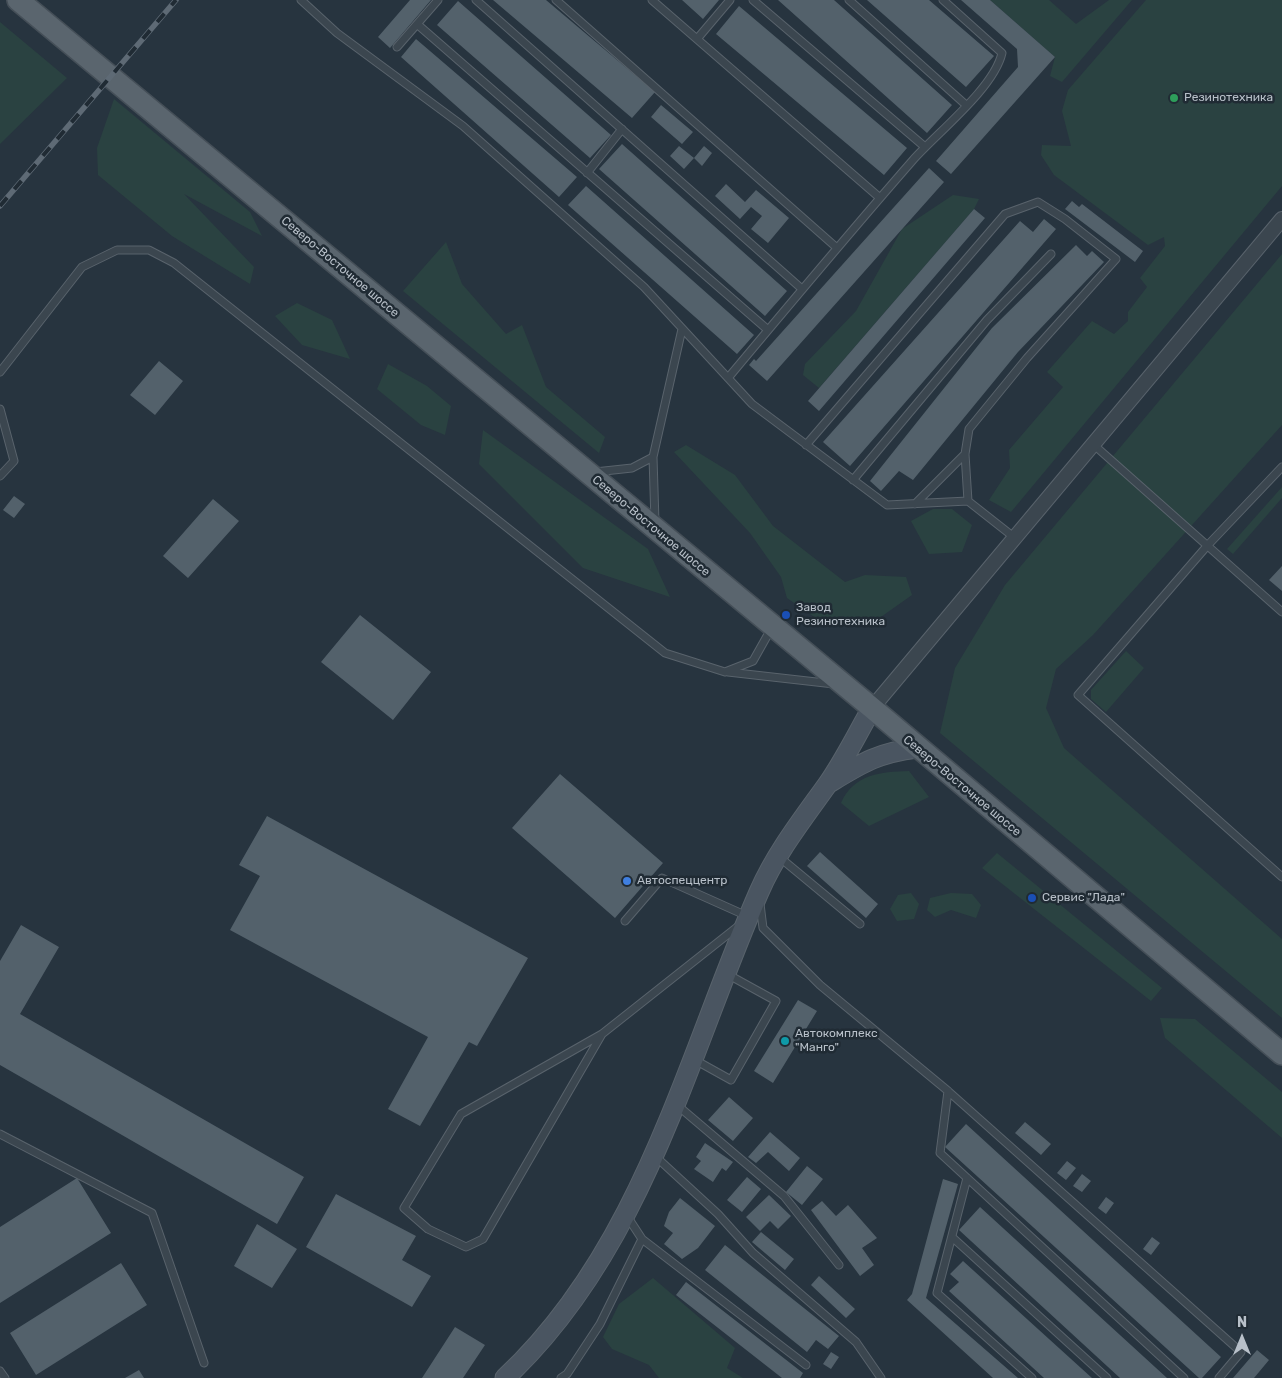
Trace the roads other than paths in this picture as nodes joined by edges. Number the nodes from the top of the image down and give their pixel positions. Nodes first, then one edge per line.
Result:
1 (18, 0) edge
2 (301, 0) edge
3 (438, 0) edge
4 (476, 0) edge
5 (556, 0) edge
6 (652, 0) edge
7 (730, 0) edge
8 (753, 0) edge
9 (850, 0) edge
10 (943, 0) edge
11 (417, 24) junction
12 (697, 39) junction
13 (397, 47) dead end
14 (966, 104) junction
15 (622, 129) junction
16 (925, 147) junction
17 (588, 173) junction
18 (880, 198) junction
19 (1282, 219) edge
20 (838, 248) junction
21 (1050, 254) dead end
22 (802, 289) junction
23 (682, 329) junction
24 (768, 330) junction
25 (0, 372) edge
26 (728, 378) junction
27 (0, 409) edge
28 (806, 445) junction
29 (1094, 445) junction
30 (965, 454) junction
31 (653, 457) junction
32 (1282, 466) edge
33 (587, 472) junction
34 (0, 476) edge
35 (853, 480) junction
36 (968, 501) junction
37 (915, 504) junction
38 (656, 529) junction
39 (1015, 538) junction
40 (1208, 546) junction
41 (1282, 612) edge
42 (772, 626) junction
43 (725, 672) junction
44 (842, 685) junction
45 (872, 708) junction
46 (917, 748) junction
47 (828, 783) junction
48 (778, 856) junction
49 (1282, 877) edge
50 (759, 892) junction
51 (749, 917) junction
52 (625, 921) dead end
53 (860, 924) dead end
54 (727, 974) junction
55 (602, 1034) junction
56 (1282, 1054) edge
57 (694, 1059) junction
58 (948, 1091) junction
59 (677, 1105) junction
60 (0, 1134) edge
61 (654, 1156) junction
62 (967, 1178) junction
63 (626, 1214) junction
64 (952, 1237) junction
65 (642, 1239) junction
66 (839, 1266) dead end
67 (204, 1363) dead end
68 (806, 1364) dead end
69 (0, 1372) edge
70 (566, 1377) edge
71 (5, 1378) edge
72 (504, 1378) edge
73 (881, 1378) edge
74 (1032, 1378) edge
75 (1107, 1378) edge
76 (1184, 1378) edge
77 (1219, 1378) edge

1 - 33 main road, Северо-Восточное шоссе
2 - 23 lane
3 - 11 lane
4 - 15 lane
5 - 20 lane
6 - 12 lane
7 - 12 lane
8 - 16 lane
9 - 14 lane
10 - 14 lane
11 - 13 lane
11 - 17 lane
12 - 18 lane
14 - 16 lane
15 - 17 lane
15 - 22 lane
16 - 18 lane
17 - 24 lane
18 - 20 lane
19 - 29 street
20 - 22 lane
21 - 35 lane
22 - 24 lane
23 - 26 lane
23 - 31 lane
24 - 26 lane
25 - 43 lane
26 - 28 lane
27 - 34 lane
28 - 30 lane
28 - 35 lane
29 - 39 street
29 - 40 lane
30 - 36 lane
30 - 37 lane
31 - 33 lane
31 - 38 lane
32 - 40 lane
33 - 38 main road, Северо-Восточное шоссе
35 - 37 lane
36 - 37 lane
36 - 39 lane
38 - 42 main road, Северо-Восточное шоссе
39 - 45 street
40 - 41 lane
40 - 49 lane
42 - 43 lane
42 - 44 main road, Северо-Восточное шоссе
43 - 44 lane
44 - 45 main road, Северо-Восточное шоссе
45 - 46 main road, Северо-Восточное шоссе
45 - 47 street
46 - 47 street
46 - 56 main road, Северо-Восточное шоссе
47 - 48 street
48 - 50 street
48 - 53 lane
50 - 51 street
50 - 58 lane
51 - 52 lane
51 - 54 street
51 - 55 lane
54 - 57 street
54 - 57 lane
55 - 55 lane
57 - 59 street
58 - 62 lane
58 - 77 lane
59 - 61 street
59 - 66 lane
60 - 67 lane
61 - 63 street
61 - 73 lane
62 - 64 lane
62 - 76 lane
63 - 65 lane
63 - 72 street
64 - 74 lane
64 - 75 lane
65 - 68 lane
65 - 70 lane
69 - 71 lane

